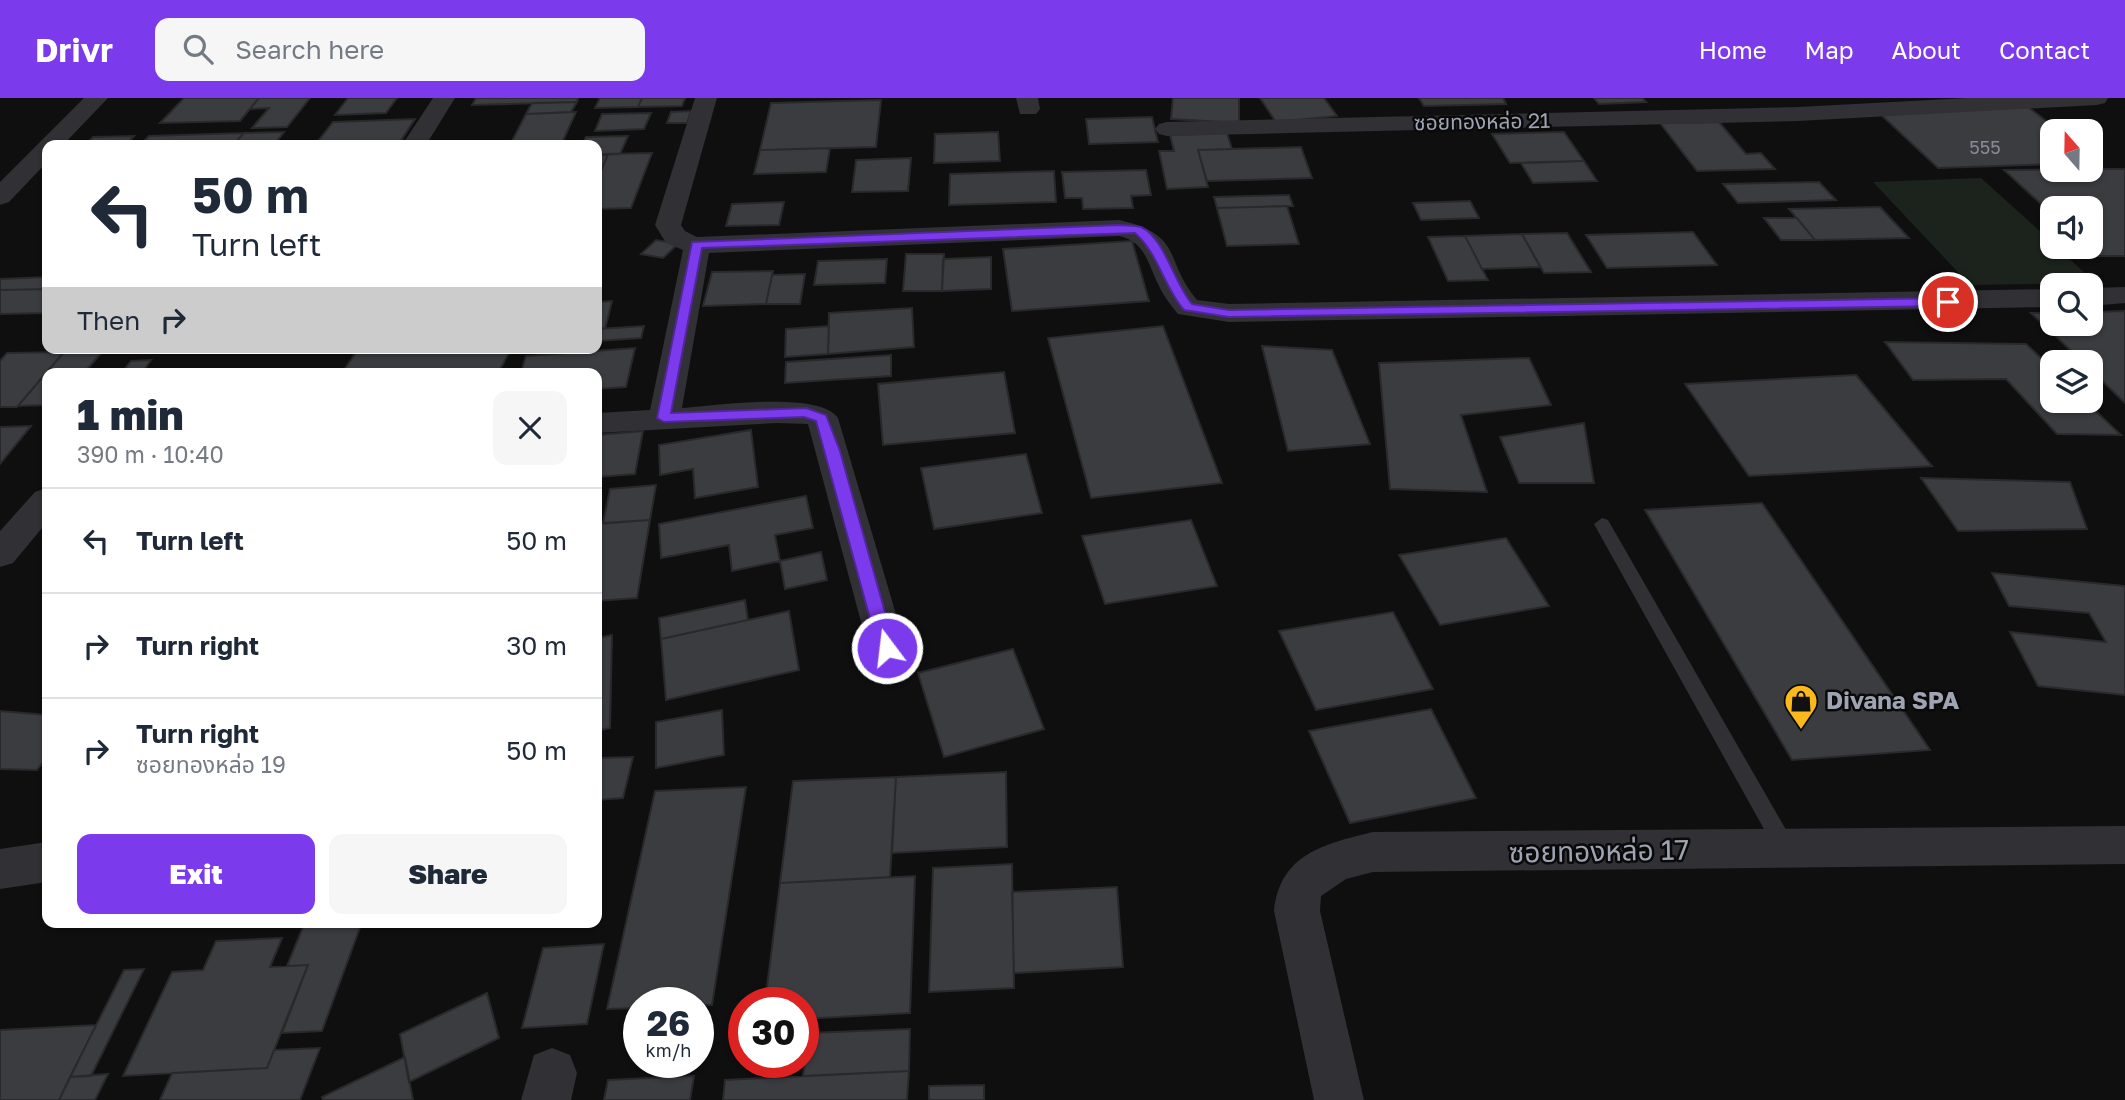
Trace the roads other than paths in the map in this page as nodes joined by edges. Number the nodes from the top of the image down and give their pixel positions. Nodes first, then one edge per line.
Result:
1 (96, 98) edge
2 (444, 98) edge
3 (706, 98) edge
4 (1778, 98) edge
5 (2097, 98) edge
6 (1798, 114) junction
7 (1167, 129) dead end
8 (56, 140) edge
9 (417, 140) edge
10 (42, 154) edge
11 (0, 197) edge
12 (696, 244) junction
13 (2125, 295) edge
14 (2103, 296) edge
15 (2040, 298) edge
16 (664, 418) junction
17 (602, 423) edge
18 (42, 506) edge
19 (1602, 524) dead end
20 (0, 554) edge
21 (887, 648) dead end
22 (2125, 845) edge
23 (1786, 849) junction
24 (42, 863) edge
25 (0, 869) edge
26 (1339, 1100) edge

1 - 8 street
2 - 9 street
3 - 12 street
4 - 6 street
5 - 6 street, ซอยทองหล่อ 21
6 - 7 street, ซอยทองหล่อ 21
10 - 11 street
12 - 15 street
12 - 16 street
13 - 14 street
16 - 17 street
16 - 21 street
18 - 20 street
19 - 23 lane
22 - 23 street, ซอยทองหล่อ 17
23 - 26 street, ซอยทองหล่อ 17
24 - 25 street

